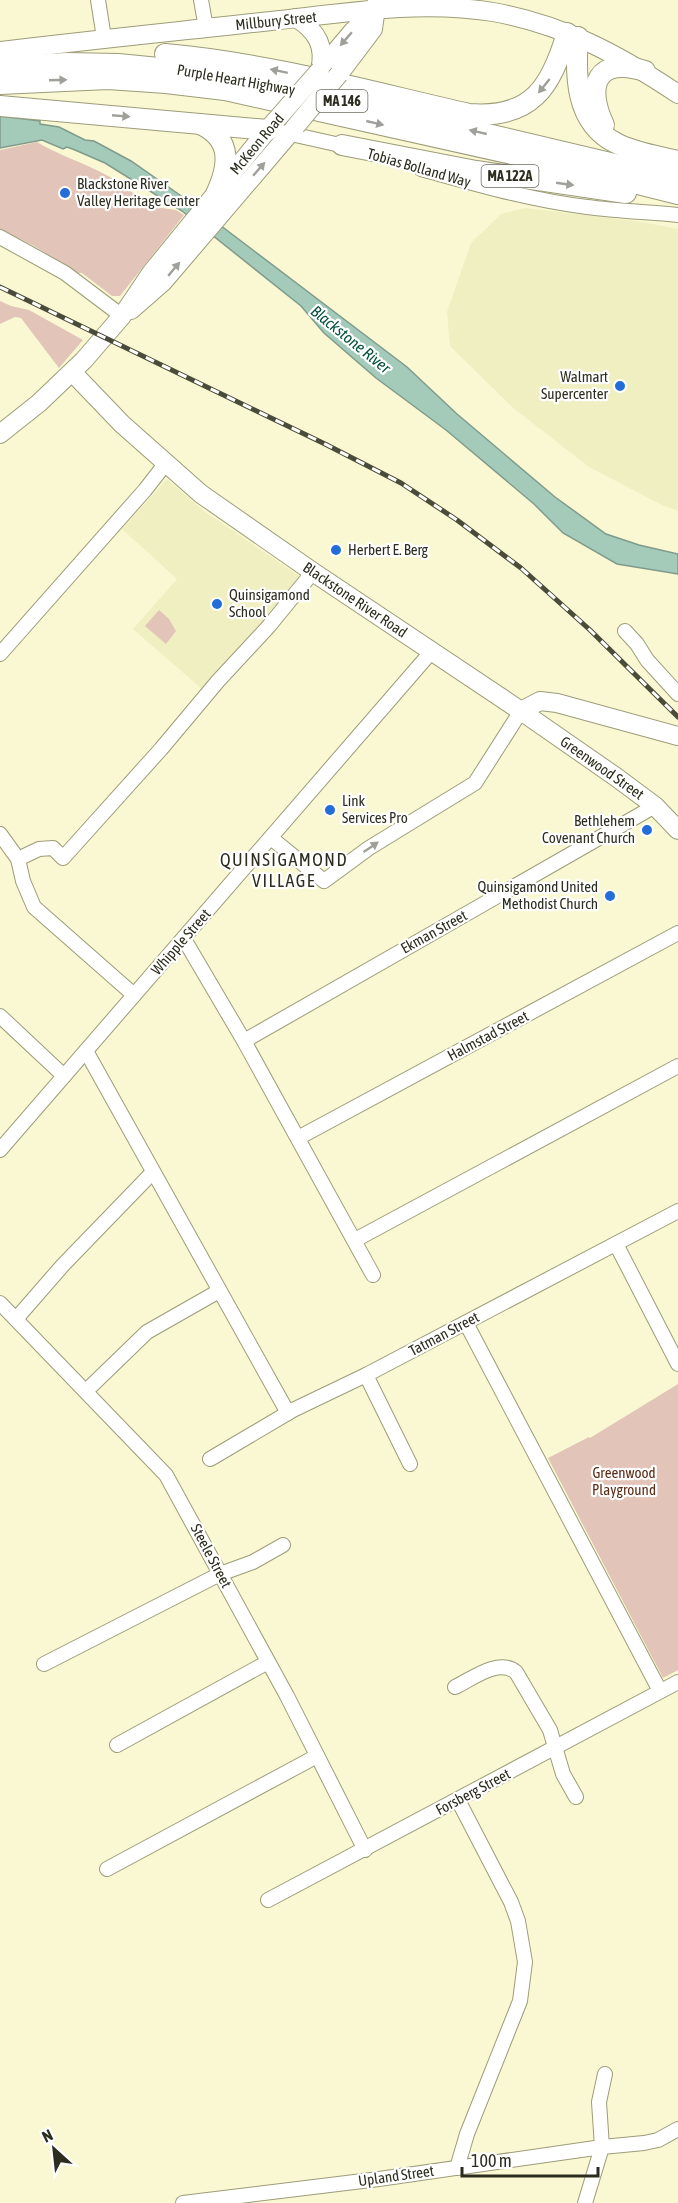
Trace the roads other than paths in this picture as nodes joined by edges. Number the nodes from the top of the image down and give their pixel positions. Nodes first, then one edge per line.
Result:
1 (98, 0) edge
2 (201, 0) edge
3 (472, 0) edge
4 (376, 5) edge
5 (493, 12) junction
6 (296, 18) junction
7 (206, 28) junction
8 (572, 35) junction
9 (104, 38) junction
10 (0, 51) edge
11 (0, 61) edge
12 (0, 67) edge
13 (320, 70) junction
14 (645, 71) junction
15 (0, 84) edge
16 (678, 94) edge
17 (0, 106) edge
18 (197, 123) junction
19 (273, 125) junction
20 (293, 129) junction
21 (615, 143) junction
22 (342, 145) junction
23 (678, 160) edge
24 (678, 179) edge
25 (678, 194) edge
26 (222, 199) junction
27 (678, 203) edge
28 (678, 215) edge
29 (0, 237) edge
30 (122, 316) junction
31 (73, 373) junction
32 (0, 434) edge
33 (166, 463) junction
34 (312, 572) junction
35 (625, 631) dead end
36 (432, 651) junction
37 (0, 654) edge
38 (678, 694) edge
39 (521, 711) junction
40 (678, 736) edge
41 (655, 806) junction
42 (678, 830) edge
43 (0, 834) edge
44 (271, 838) junction
45 (18, 859) junction
46 (678, 933) edge
47 (184, 939) junction
48 (134, 995) junction
49 (0, 1016) edge
50 (244, 1041) junction
51 (86, 1051) junction
52 (678, 1066) edge
53 (64, 1076) junction
54 (298, 1138) junction
55 (0, 1150) edge
56 (153, 1172) junction
57 (678, 1211) edge
58 (355, 1240) junction
59 (616, 1244) junction
60 (373, 1275) dead end
61 (219, 1291) junction
62 (0, 1303) edge
63 (16, 1319) junction
64 (466, 1323) junction
65 (678, 1364) edge
66 (366, 1375) junction
67 (86, 1391) junction
68 (288, 1413) junction
69 (210, 1459) dead end
70 (410, 1464) dead end
71 (283, 1545) dead end
72 (220, 1574) junction
73 (268, 1662) junction
74 (44, 1664) dead end
75 (678, 1682) edge
76 (455, 1687) dead end
77 (660, 1691) junction
78 (117, 1745) dead end
79 (555, 1748) junction
80 (317, 1756) junction
81 (576, 1797) dead end
82 (458, 1800) junction
83 (365, 1850) junction
84 (107, 1869) dead end
85 (268, 1900) dead end
86 (605, 2074) dead end
87 (678, 2129) edge
88 (602, 2147) junction
89 (457, 2168) junction
90 (183, 2203) edge
91 (585, 2203) edge

1 - 9 street
2 - 7 street
3 - 5 main road
4 - 5 main road, Millbury Street
4 - 6 main road, Millbury Street
4 -> 13 main road, McKeon Road
4 - 20 main road, McKeon Road, bridge
5 - 8 main road, Millbury Street
6 - 7 main road, Millbury Street
6 - 13 main road
7 - 9 main road, Millbury Street
8 -> 11 highway
8 - 14 main road, Millbury Street
8 - 21 highway
9 - 10 main road, Millbury Street
24 -> 12 highway, Purple Heart Highway / MA 146
13 - 19 main road, McKeon Road, bridge
14 - 16 main road, Millbury Street
14 - 21 highway
15 -> 25 highway, Purple Heart Highway / MA 146
17 -> 18 highway
18 - 19 highway
18 - 26 highway
19 - 20 street, Tobias Bolland Way / MA 122A
19 - 26 main road, McKeon Road
20 - 22 street, Tobias Bolland Way / MA 122A
26 -> 20 main road, McKeon Road
21 - 23 highway
22 -> 27 highway, MA 122A
22 - 28 street, Tobias Bolland Way
26 - 30 main road, McKeon Road
29 - 30 street
30 - 31 main road, McKeon Road
31 - 32 main road, McKeon Road
31 - 33 main road, Blackstone River Road
33 - 34 main road, Blackstone River Road
33 - 37 street
34 - 36 main road, Blackstone River Road
34 - 45 street
35 - 38 street
36 - 39 main road, Blackstone River Road
36 - 44 street, Whipple Street
39 - 40 main road
39 - 41 main road, Greenwood Street
44 -> 39 street
41 - 42 main road, Greenwood Street
41 - 50 street, Ekman Street
43 - 45 street
44 - 47 street, Whipple Street
45 - 48 street
46 - 54 street, Halmstad Street
47 - 48 street, Whipple Street
47 - 50 street
48 - 51 street, Whipple Street
49 - 53 street
50 - 54 street
51 - 53 street, Whipple Street
51 - 56 street
52 - 58 street
53 - 55 street, Whipple Street
54 - 58 street
56 - 61 street
56 - 63 street
57 - 59 street, Tatman Street
58 - 60 street
59 - 64 street, Tatman Street
59 - 65 street
61 - 67 street
61 - 68 street
62 - 63 street, Steele Street
63 - 67 street, Steele Street
64 - 66 street, Tatman Street
64 - 77 street
66 - 68 street, Tatman Street
66 - 70 street
67 - 72 street, Steele Street
68 - 69 street, Tatman Street
71 - 72 street
72 - 73 street, Steele Street
72 - 74 street
73 - 78 street
73 - 80 street, Steele Street
75 - 77 street, Forsberg Street
76 - 79 street
77 - 79 street, Forsberg Street
79 - 81 street
79 - 82 street, Forsberg Street
80 - 83 street, Steele Street
80 - 84 street
82 - 83 street, Forsberg Street
82 - 89 street
83 - 85 street, Forsberg Street
86 - 88 street
87 - 88 street, Upland Street
88 - 89 street, Upland Street
88 - 91 street
89 - 90 street, Upland Street

